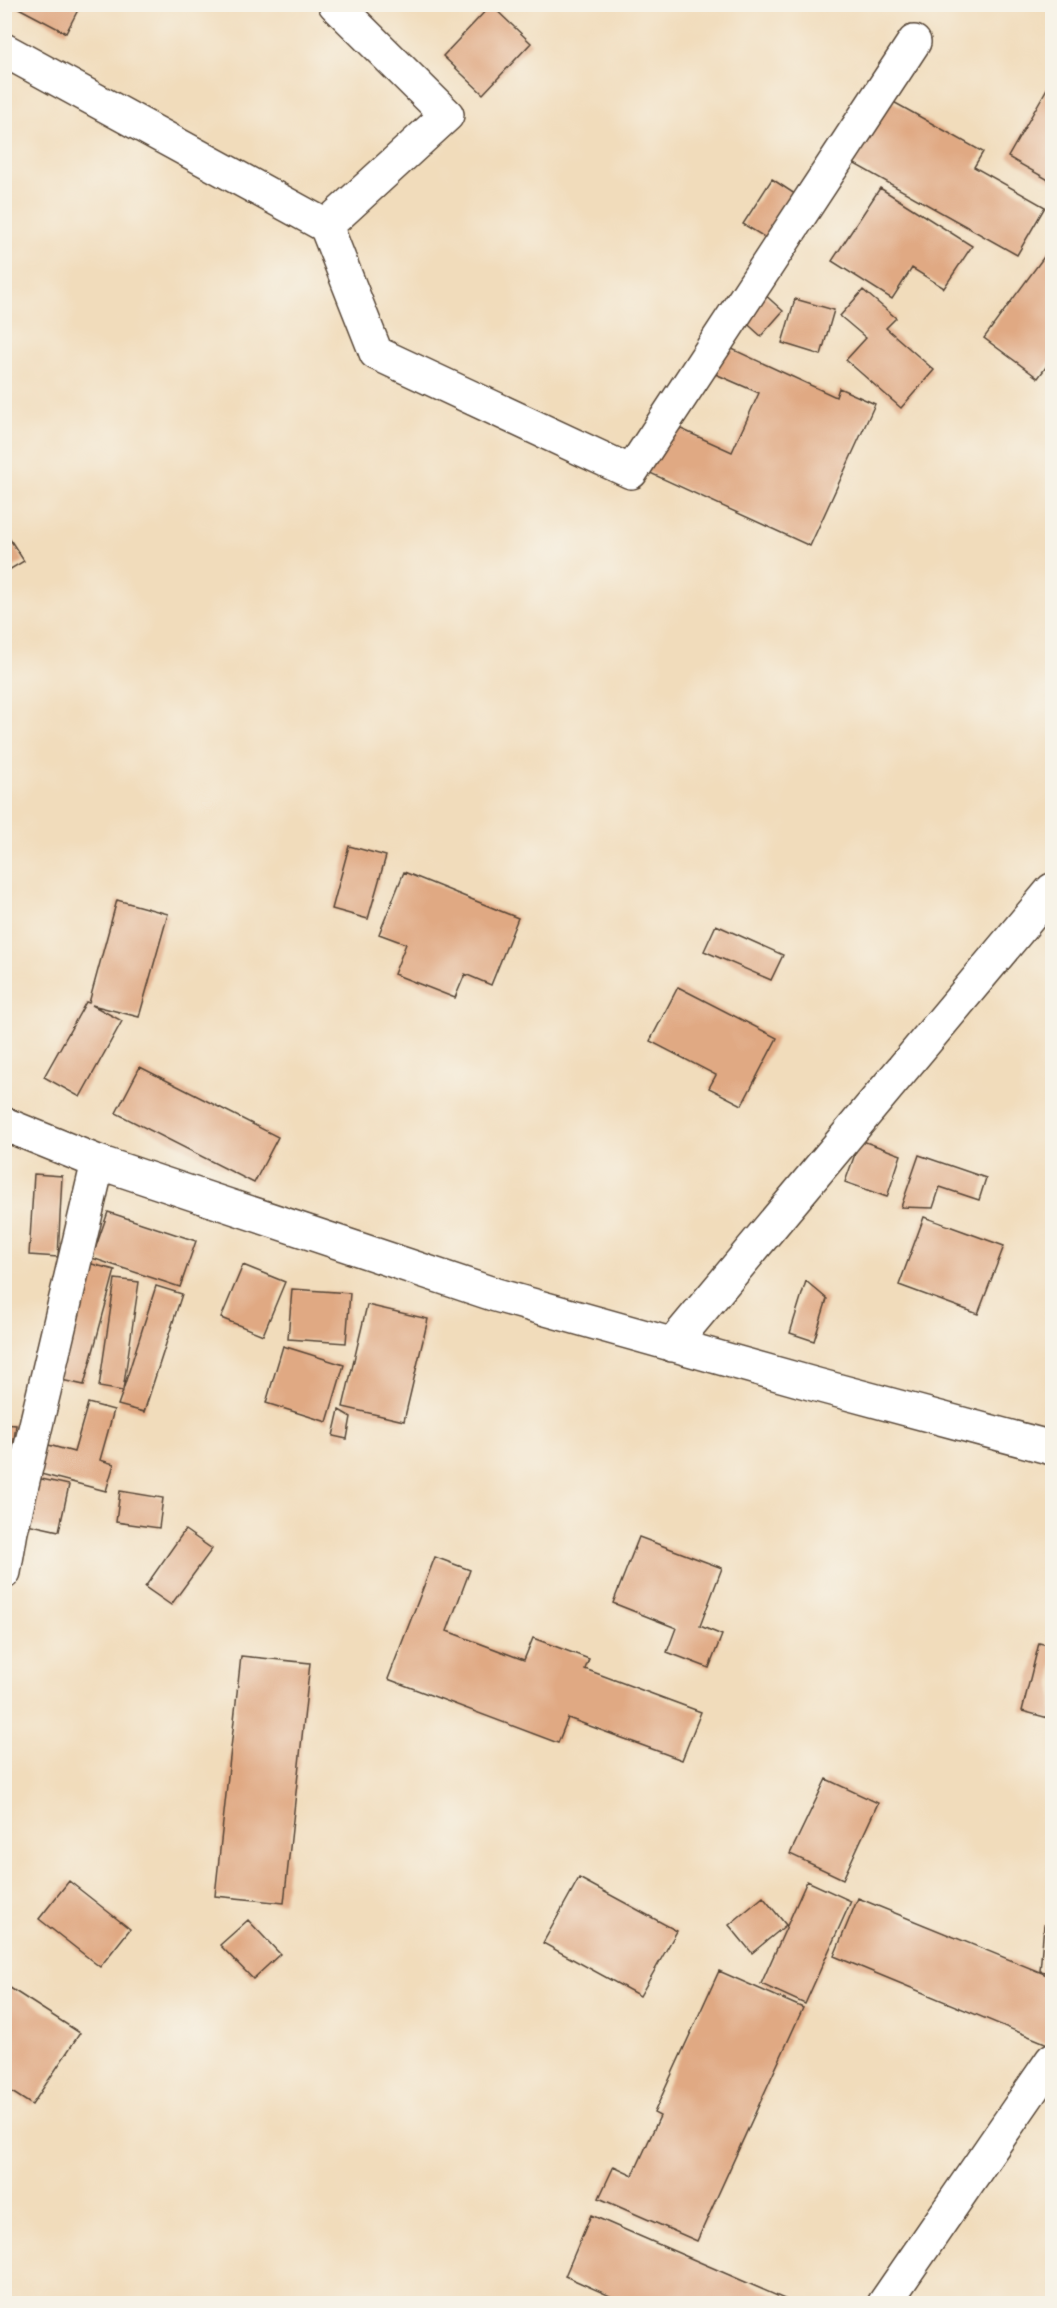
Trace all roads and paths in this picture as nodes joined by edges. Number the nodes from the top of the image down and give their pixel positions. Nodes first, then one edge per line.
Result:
1 (336, 4) edge
2 (914, 42) dead end
3 (4, 50) edge
4 (326, 226) junction
5 (1053, 890) edge
6 (4, 1124) edge
7 (98, 1162) junction
8 (672, 1345) junction
9 (1053, 1448) edge
10 (4, 1572) edge
11 (1053, 2060) edge
12 (884, 2304) edge

1 - 4 street
2 - 4 street
3 - 4 street
5 - 8 street
6 - 7 street
7 - 8 street
7 - 10 street
8 - 9 street
11 - 12 street

